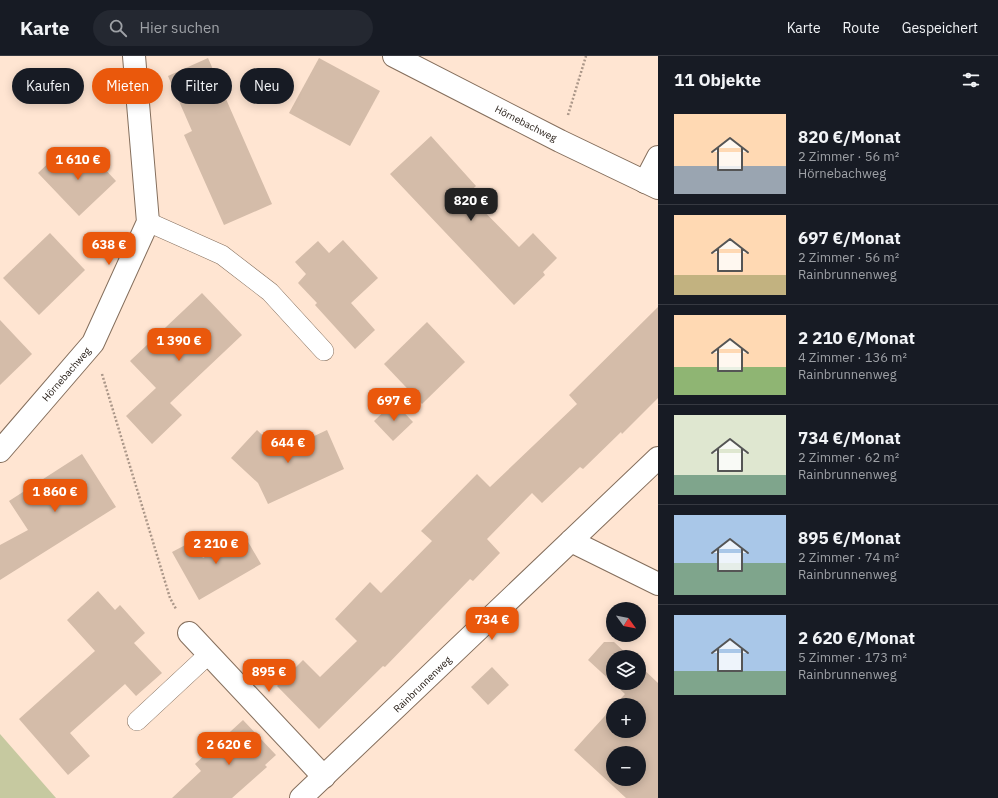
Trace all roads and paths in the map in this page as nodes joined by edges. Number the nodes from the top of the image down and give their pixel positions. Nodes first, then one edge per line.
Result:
1 (134, 56) edge
2 (394, 56) edge
3 (586, 56) edge
4 (567, 118) dead end
5 (658, 157) edge
6 (651, 185) edge
7 (148, 222) junction
8 (93, 343) junction
9 (324, 350) dead end
10 (0, 451) edge
11 (658, 458) edge
12 (571, 541) junction
13 (658, 584) edge
14 (189, 633) joint
15 (208, 654) junction
16 (137, 721) dead end
17 (324, 777) junction
18 (301, 798) edge

1 - 7 street, Hörnebachweg
2 - 6 street, Hörnebachweg
3 - 4 path
5 - 6 street
7 - 8 street, Hörnebachweg
7 - 9 lane
8 - 10 street, Hörnebachweg
8 - 14 path
11 - 12 street, Rainbrunnenweg
12 - 13 street
12 - 17 street, Rainbrunnenweg
14 - 15 street
15 - 16 lane
15 - 17 street
17 - 18 street, Rainbrunnenweg

